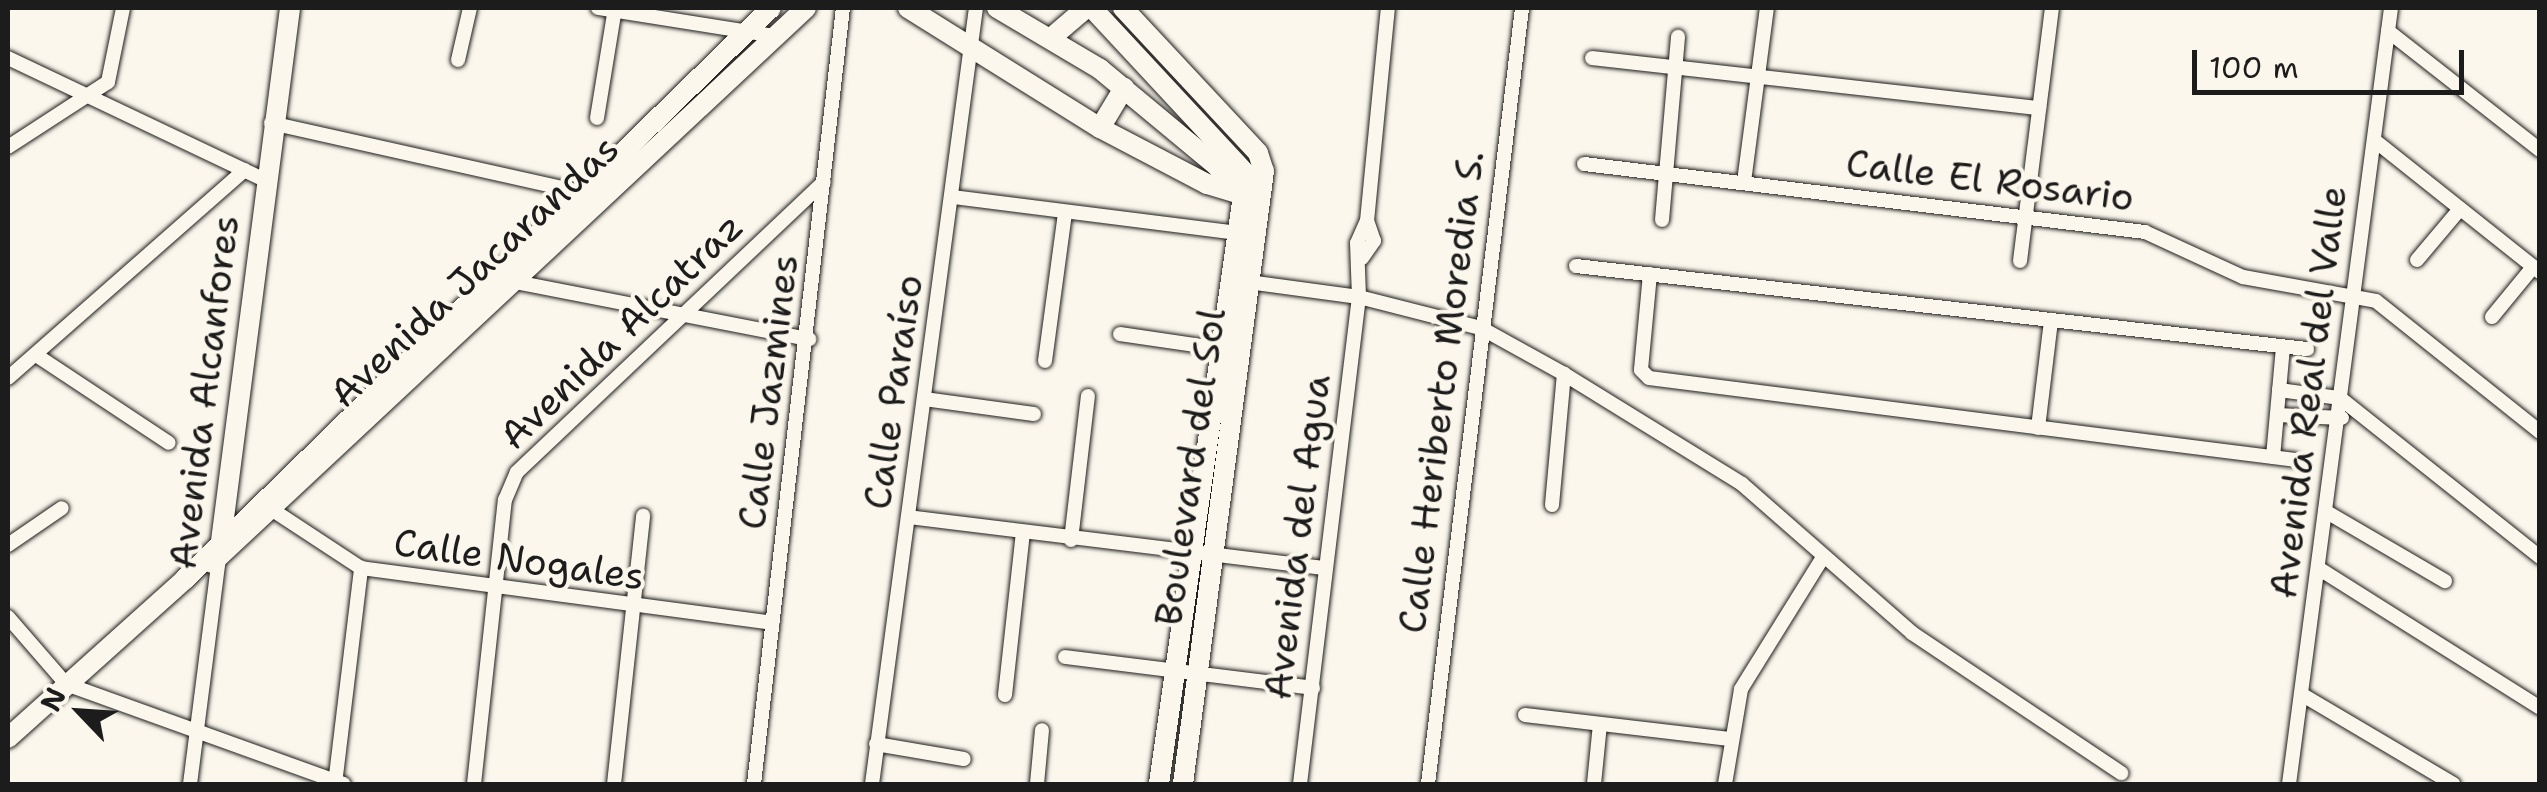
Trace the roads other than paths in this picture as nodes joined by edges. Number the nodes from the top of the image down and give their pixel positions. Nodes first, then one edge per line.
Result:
1 (123, 8) edge
2 (290, 8) edge
3 (470, 8) edge
4 (598, 8) edge
5 (771, 8) edge
6 (806, 8) edge
7 (843, 8) edge
8 (908, 8) edge
9 (976, 8) edge
10 (998, 8) edge
11 (1089, 8) edge
12 (1123, 8) edge
13 (1388, 8) edge
14 (1522, 8) edge
15 (1767, 8) edge
16 (2052, 8) edge
17 (2391, 8) edge
18 (615, 9) edge
19 (749, 30) junction
20 (2388, 31) junction
21 (776, 36) junction
22 (1678, 37) dead end
23 (1051, 38) junction
24 (972, 48) junction
25 (8, 58) edge
26 (1592, 58) dead end
27 (458, 60) dead end
28 (1676, 66) junction
29 (1758, 76) junction
30 (1124, 88) junction
31 (90, 98) junction
32 (2039, 108) junction
33 (597, 118) dead end
34 (271, 123) junction
35 (1100, 128) junction
36 (2374, 140) junction
37 (8, 147) edge
38 (2540, 150) edge
39 (1584, 164) dead end
40 (245, 170) junction
41 (1666, 174) junction
42 (265, 180) junction
43 (824, 182) junction
44 (1744, 182) junction
45 (581, 192) junction
46 (1241, 195) junction
47 (603, 198) junction
48 (953, 198) junction
49 (1263, 199) junction
50 (2460, 209) junction
51 (1066, 212) junction
52 (2025, 215) junction
53 (1662, 220) dead end
54 (1233, 233) junction
55 (1256, 236) junction
56 (2418, 260) dead end
57 (2020, 261) dead end
58 (1576, 266) dead end
59 (2536, 270) edge
60 (1650, 274) junction
61 (499, 278) junction
62 (1226, 279) junction
63 (1250, 282) junction
64 (2354, 296) junction
65 (1359, 297) junction
66 (683, 316) junction
67 (2492, 317) dead end
68 (2051, 320) junction
69 (1481, 328) junction
70 (1120, 334) dead end
71 (809, 339) junction
72 (2283, 346) junction
73 (1216, 349) junction
74 (2307, 349) dead end
75 (1242, 352) junction
76 (36, 355) junction
77 (1045, 361) dead end
78 (1564, 374) junction
79 (8, 378) edge
80 (2279, 390) junction
81 (1088, 396) dead end
82 (2340, 398) junction
83 (924, 400) junction
84 (2356, 410) junction
85 (1034, 414) dead end
86 (2277, 415) junction
87 (2337, 420) junction
88 (2038, 428) junction
89 (2540, 432) edge
90 (169, 443) dead end
91 (1203, 449) junction
92 (1228, 452) junction
93 (2273, 457) junction
94 (2295, 460) dead end
95 (1552, 505) dead end
96 (266, 506) junction
97 (62, 508) dead end
98 (2325, 510) junction
99 (643, 516) dead end
100 (908, 518) junction
101 (1023, 533) junction
102 (1071, 540) junction
103 (8, 546) edge
104 (220, 548) junction
105 (1188, 553) junction
106 (1212, 556) junction
107 (2540, 557) edge
108 (1822, 559) junction
109 (360, 568) junction
110 (1325, 568) junction
111 (2318, 568) junction
112 (2445, 581) dead end
113 (498, 591) junction
114 (633, 609) junction
115 (8, 617) edge
116 (772, 622) junction
117 (1065, 658) dead end
118 (1174, 672) junction
119 (1197, 674) junction
120 (66, 684) junction
121 (1313, 688) junction
122 (2301, 694) junction
123 (1005, 695) dead end
124 (2540, 708) edge
125 (1525, 715) dead end
126 (1600, 724) junction
127 (198, 728) junction
128 (1042, 730) dead end
129 (8, 738) edge
130 (1730, 739) junction
131 (876, 744) junction
132 (964, 759) dead end
133 (2120, 773) dead end
134 (338, 783) edge
135 (190, 784) edge
136 (474, 784) edge
137 (614, 784) edge
138 (754, 784) edge
139 (872, 784) edge
140 (1037, 784) edge
141 (1159, 784) edge
142 (1183, 784) edge
143 (1300, 784) edge
144 (1428, 784) edge
145 (1594, 784) edge
146 (1726, 784) edge
147 (2289, 784) edge
148 (2453, 784) edge

1 - 31 street
2 - 34 street, Avenida Alcanfores
3 - 27 street
4 - 18 street
5 - 19 street, Avenida Jacarandas
6 - 21 street, Avenida Jacarandas
7 - 43 street, Calle Jazmines
8 - 24 street
9 - 24 street, Calle Paraíso
10 - 23 street
11 - 23 street
11 - 46 street
12 - 49 street, Boulevard del Sol
13 - 65 street, Avenida del Agua
14 - 69 street, Calle Heriberto Moredia S.
15 - 29 street
16 - 32 street
17 - 20 street, Avenida Real del Valle
18 - 19 street
18 - 33 street
19 - 21 street
19 - 45 street, Avenida Jacarandas
20 - 36 street, Avenida Real del Valle
20 - 38 street
21 - 47 street, Avenida Jacarandas
22 - 28 street
23 - 30 street
24 - 35 street
24 - 48 street, Calle Paraíso
25 - 31 street
26 - 28 street
28 - 29 street
28 - 41 street
29 - 32 street
29 - 44 street
30 - 35 street
30 - 46 street
31 - 37 street
31 - 40 street
32 - 52 street
34 - 42 street, Avenida Alcanfores
34 - 45 street
35 - 46 street
36 - 50 street
36 - 64 street, Avenida Real del Valle
39 - 41 street, Calle El Rosario
40 - 42 street
40 - 76 street
41 - 44 street, Calle El Rosario
41 - 53 street
42 - 104 street, Avenida Alcanfores
43 - 66 street, Avenida Alcatraz
43 - 71 street, Calle Jazmines
44 - 52 street, Calle El Rosario
45 - 47 street
45 - 61 street, Avenida Jacarandas
46 - 49 street
46 - 54 street, Boulevard del Sol
46 - 55 street
47 - 61 street, Avenida Jacarandas
48 - 51 street
48 - 83 street, Calle Paraíso
49 - 55 street, Boulevard del Sol
50 - 56 street
50 - 59 street
51 - 54 street
51 - 77 street
52 - 57 street
52 - 64 street, Calle El Rosario
54 - 55 street
54 - 62 street, Boulevard del Sol
55 - 63 street, Boulevard del Sol
58 - 60 street
59 - 67 street
60 - 68 street
60 - 88 street
61 - 66 street
61 - 96 street, Avenida Jacarandas
62 - 63 street
62 - 73 street, Boulevard del Sol
63 - 65 street
63 - 75 street, Boulevard del Sol
64 - 82 street, Avenida Real del Valle
64 - 89 street, Calle El Rosario
65 - 69 street
65 - 110 street, Avenida del Agua
66 - 71 street
66 - 113 street, Avenida Alcatraz
68 - 72 street
68 - 88 street
69 - 78 street
69 - 144 street, Calle Heriberto Moredia S.
70 - 73 street
71 - 116 street, Calle Jazmines
72 - 74 street
72 - 80 street
73 - 75 street
73 - 91 street, Boulevard del Sol
75 - 92 street, Boulevard del Sol
76 - 79 street
76 - 90 street
78 - 95 street
78 - 108 street
80 - 82 street
80 - 86 street
81 - 102 street
82 - 84 street
82 - 87 street, Avenida Real del Valle
83 - 85 street
83 - 100 street, Calle Paraíso
84 - 87 street
84 - 107 street
86 - 87 street
86 - 93 street
87 - 98 street, Avenida Real del Valle
88 - 93 street
91 - 92 street
91 - 105 street, Boulevard del Sol
92 - 106 street, Boulevard del Sol
93 - 94 street
96 - 104 street, Avenida Jacarandas
96 - 109 street, Calle Nogales
97 - 103 street
98 - 111 street, Avenida Real del Valle
98 - 112 street
99 - 114 street
100 - 101 street
100 - 131 street, Calle Paraíso
101 - 102 street
101 - 123 street
102 - 105 street
104 - 120 street, Avenida Jacarandas
104 - 127 street, Avenida Alcanfores
105 - 106 street
105 - 118 street, Boulevard del Sol
106 - 110 street
106 - 119 street, Boulevard del Sol
108 - 130 street
108 - 133 street
109 - 113 street, Calle Nogales
109 - 134 street
110 - 121 street, Avenida del Agua
111 - 122 street, Avenida Real del Valle
111 - 124 street
113 - 114 street, Calle Nogales
113 - 136 street, Avenida Alcatraz
114 - 116 street, Calle Nogales
114 - 137 street
115 - 120 street
116 - 138 street, Calle Jazmines
117 - 118 street
118 - 119 street
118 - 141 street, Boulevard del Sol
119 - 121 street
119 - 142 street, Boulevard del Sol
120 - 127 street
120 - 129 street, Avenida Jacarandas
121 - 143 street, Avenida del Agua
122 - 147 street, Avenida Real del Valle
122 - 148 street
125 - 126 street
126 - 130 street
126 - 145 street
127 - 134 street
127 - 135 street, Avenida Alcanfores
128 - 140 street
130 - 146 street
131 - 132 street
131 - 139 street, Calle Paraíso

